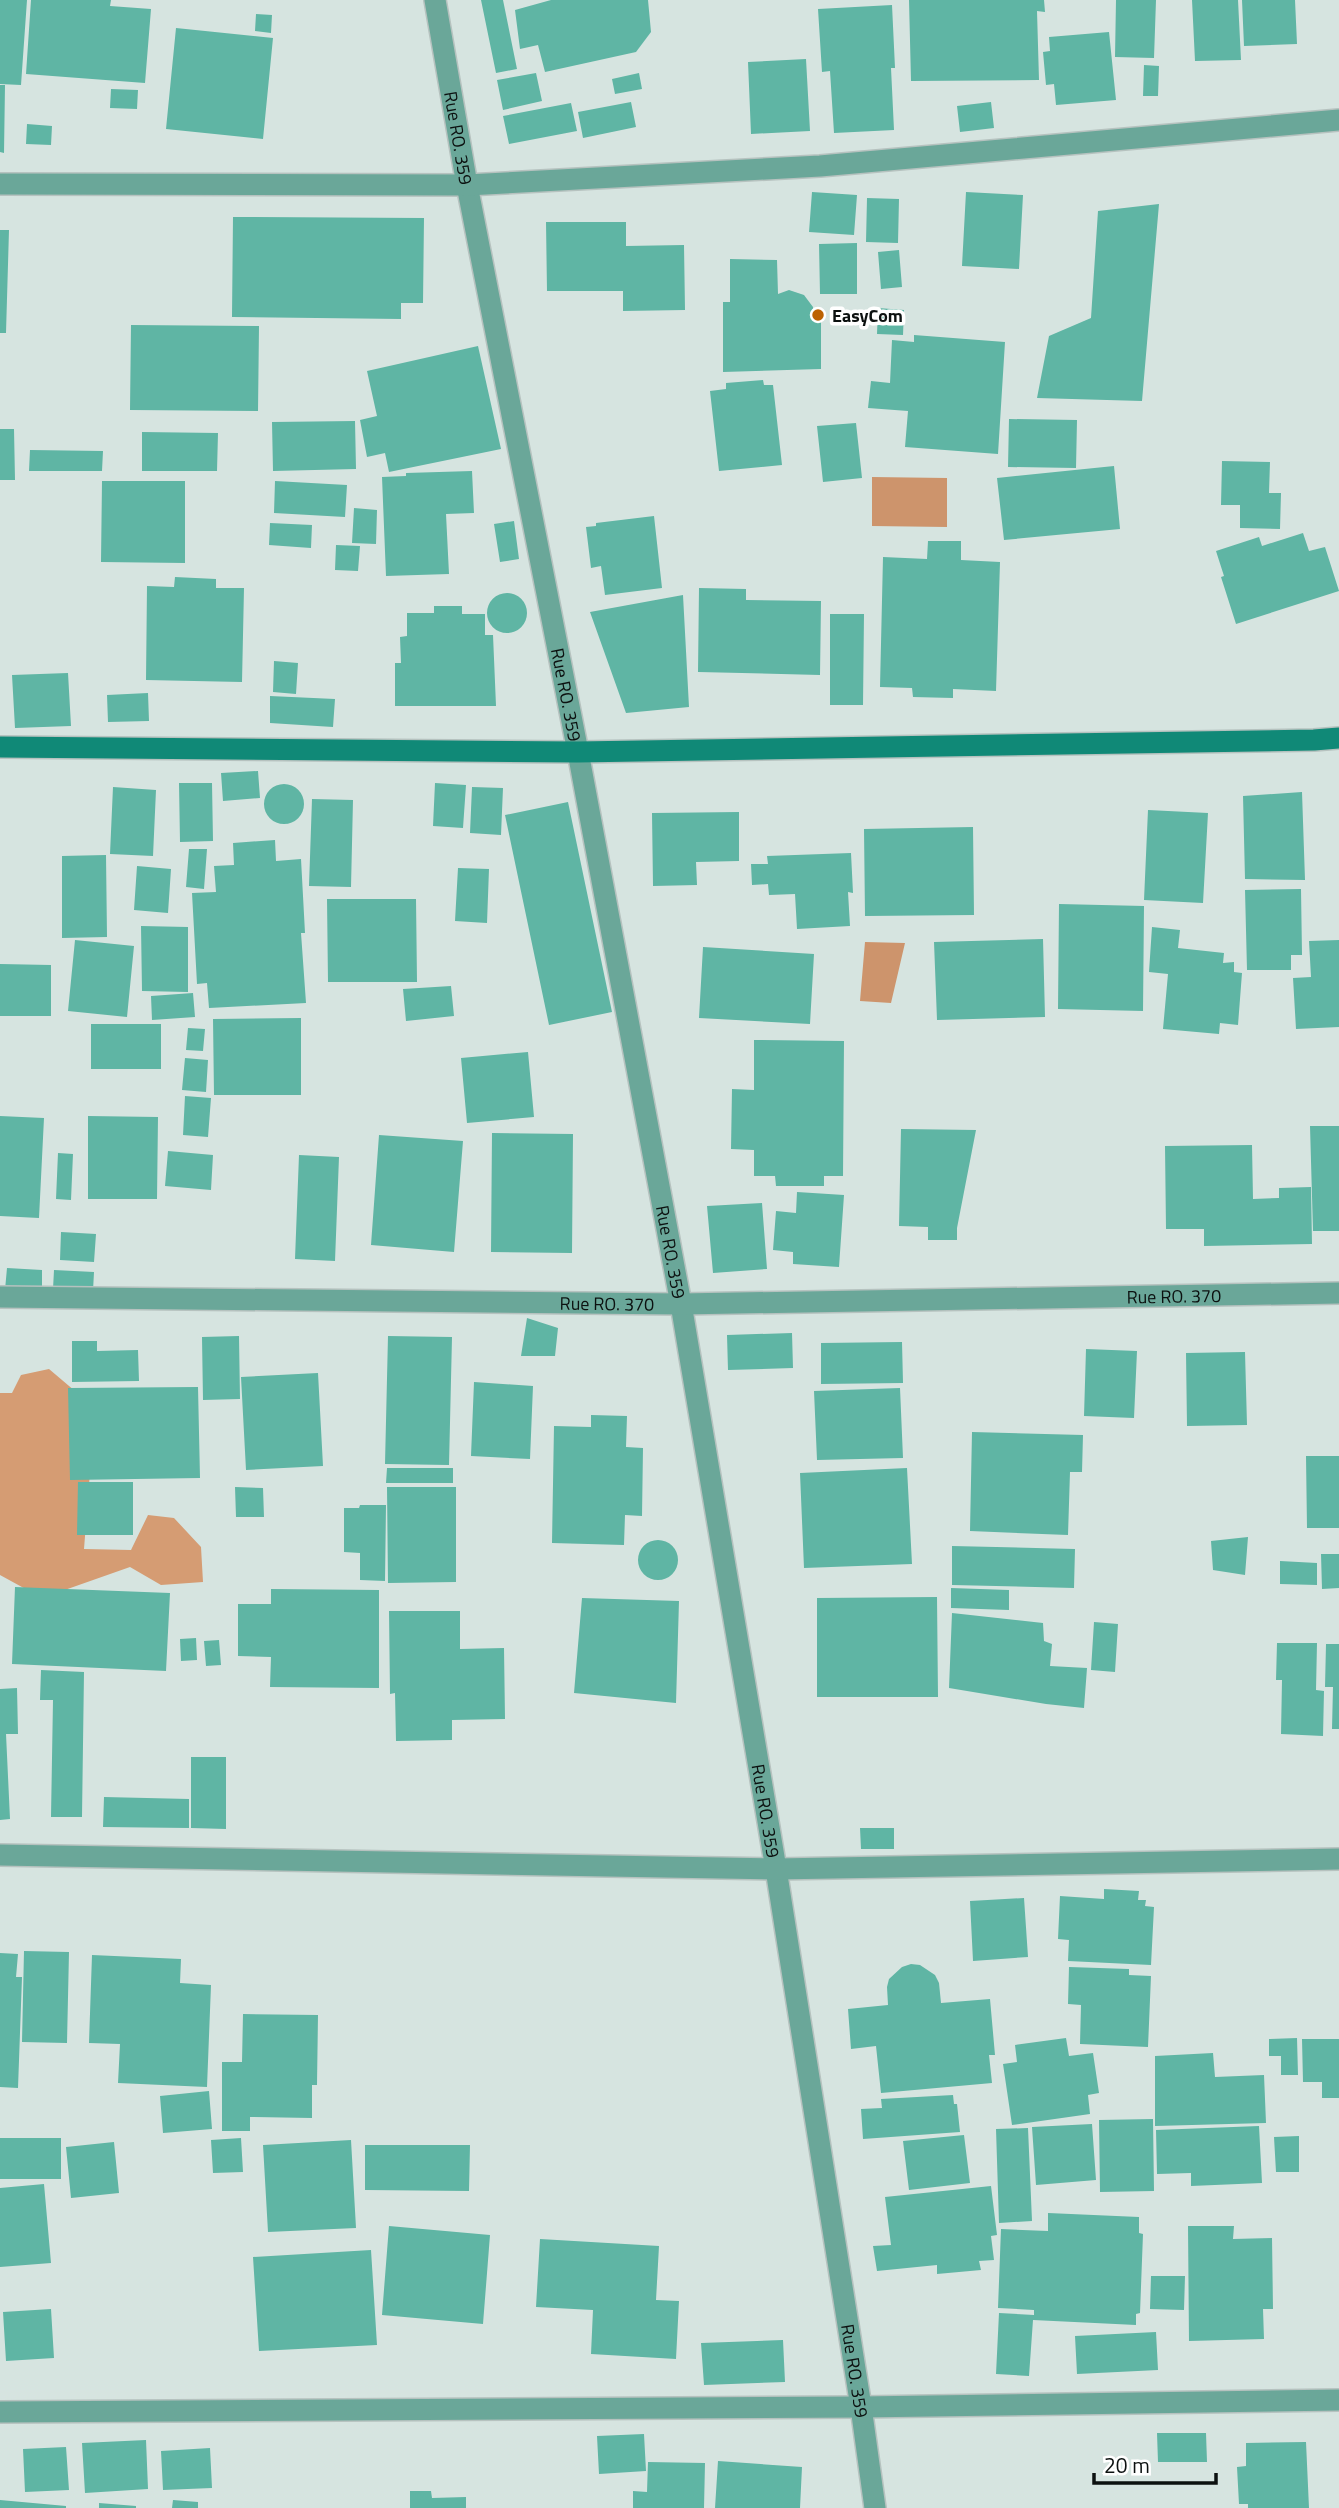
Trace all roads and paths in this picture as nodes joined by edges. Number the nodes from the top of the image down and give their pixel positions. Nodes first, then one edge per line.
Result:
1 (435, 0) edge
2 (1339, 120) edge
3 (0, 184) edge
4 (467, 184) junction
5 (1339, 738) edge
6 (0, 747) edge
7 (578, 752) junction
8 (1339, 1293) edge
9 (0, 1297) edge
10 (681, 1304) junction
11 (0, 1855) edge
12 (1339, 1859) edge
13 (776, 1869) junction
14 (1339, 2400) edge
15 (861, 2407) junction
16 (0, 2412) edge
17 (875, 2508) edge

1 - 4 street, Rue RO. 359
2 - 4 street
3 - 4 street
4 - 7 street, Rue RO. 359
5 - 7 street
6 - 7 street
7 - 10 street, Rue RO. 359
8 - 10 street, Rue RO. 370
9 - 10 street, Rue RO. 370
10 - 13 street, Rue RO. 359
11 - 13 street
12 - 13 street
13 - 15 street, Rue RO. 359
14 - 15 street
15 - 16 street
15 - 17 street, Rue RO. 359

